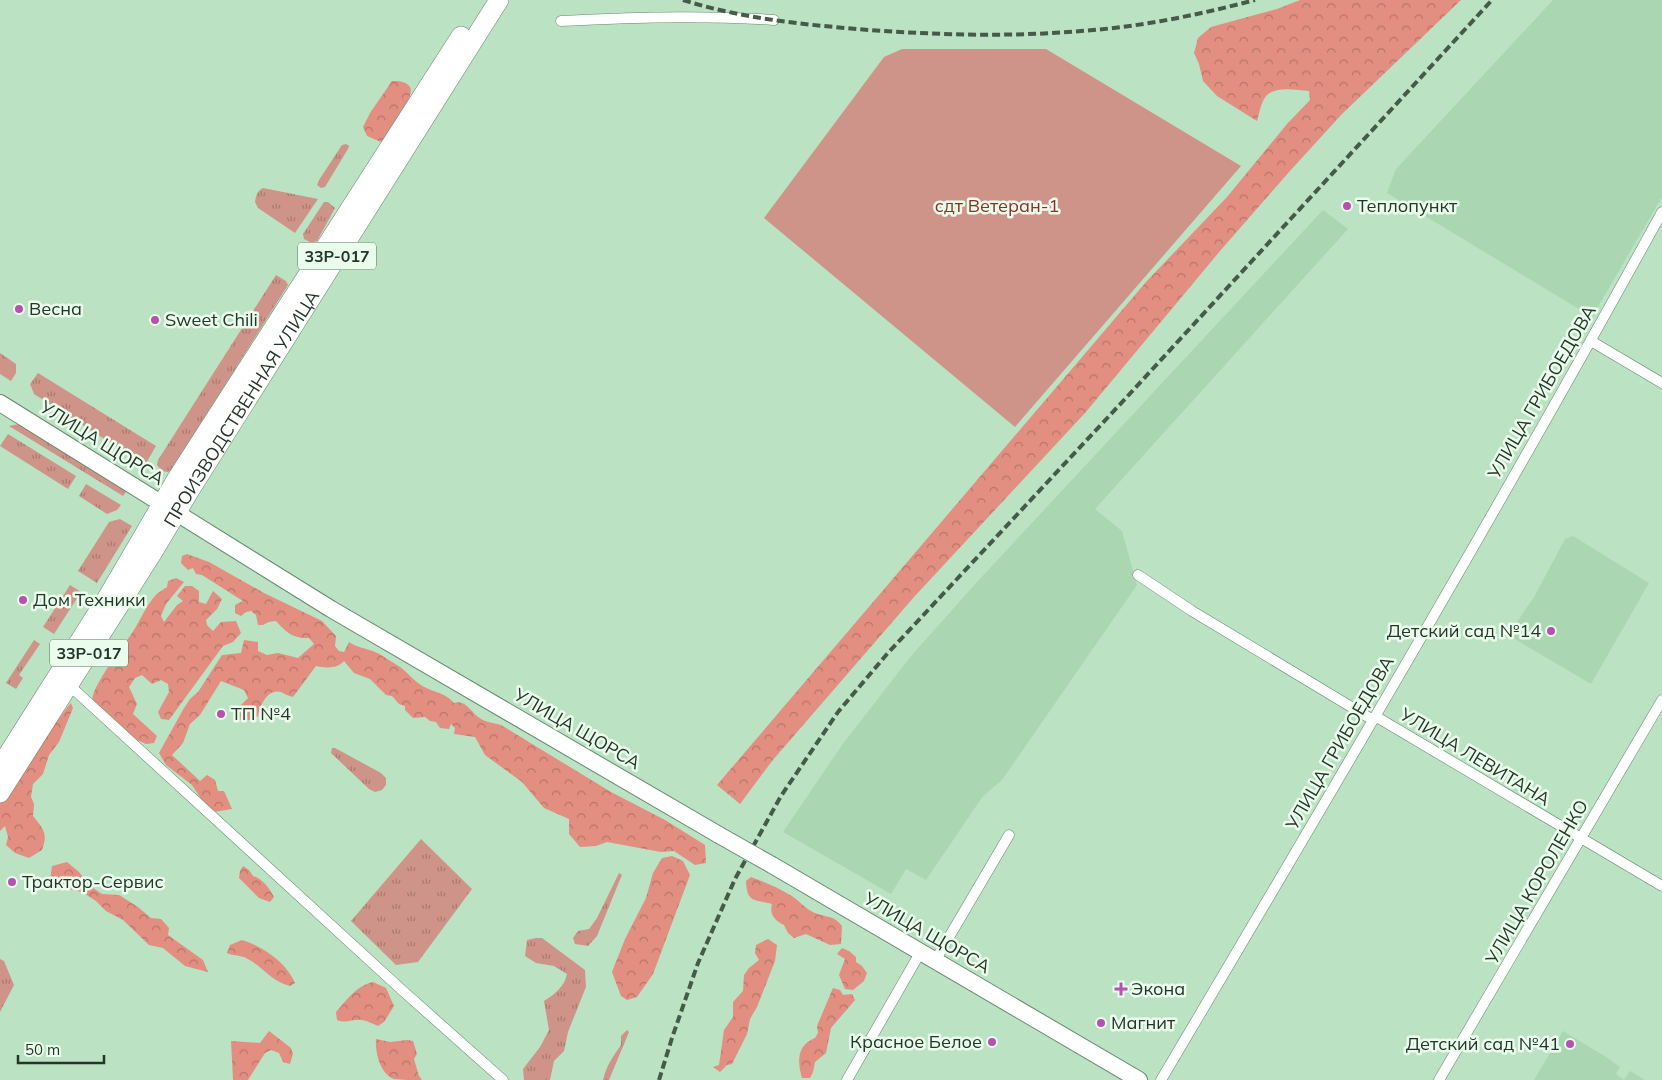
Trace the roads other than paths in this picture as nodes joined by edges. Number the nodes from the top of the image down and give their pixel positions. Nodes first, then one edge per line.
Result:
1 (485, 0) edge
2 (498, 0) edge
3 (774, 20) dead end
4 (561, 21) dead end
5 (1662, 212) edge
6 (1591, 341) junction
7 (1662, 383) edge
8 (0, 403) edge
9 (170, 508) junction
10 (1138, 575) dead end
11 (69, 685) junction
12 (1662, 700) edge
13 (1374, 718) junction
14 (0, 767) edge
15 (0, 793) edge
16 (1009, 835) dead end
17 (1581, 838) junction
18 (1662, 886) edge
19 (920, 953) junction
20 (935, 962) junction
21 (503, 1080) edge
22 (847, 1080) edge
23 (1139, 1080) edge
24 (1161, 1080) edge
25 (1439, 1080) edge

1 - 9 highway, ПРОИЗВОДСТВЕННАЯ УЛИЦА / 33Р-017
2 - 9 highway, ПРОИЗВОДСТВЕННАЯ УЛИЦА / 33Р-017
3 - 4 street
5 - 6 street, УЛИЦА ГРИБОЕДОВА
6 - 7 street
6 - 13 street, УЛИЦА ГРИБОЕДОВА
8 - 9 main road, УЛИЦА ЩОРСА
9 - 11 highway, ПРОИЗВОДСТВЕННАЯ УЛИЦА / 33Р-017
9 - 14 highway, ПРОИЗВОДСТВЕННАЯ УЛИЦА / 33Р-017
9 - 19 main road, УЛИЦА ЩОРСА, bridge
10 - 13 street, УЛИЦА ЛЕВИТАНА
11 - 15 highway, ПРОИЗВОДСТВЕННАЯ УЛИЦА / 33Р-017
11 - 21 street
12 - 17 street, УЛИЦА КОРОЛЕНКО
13 - 17 street, УЛИЦА ЛЕВИТАНА
13 - 24 street, УЛИЦА ГРИБОЕДОВА
16 - 20 street
17 - 18 street, УЛИЦА ЛЕВИТАНА
17 - 25 street, УЛИЦА КОРОЛЕНКО
19 - 20 main road, УЛИЦА ЩОРСА
19 - 22 street
20 - 23 main road, УЛИЦА ЩОРСА

